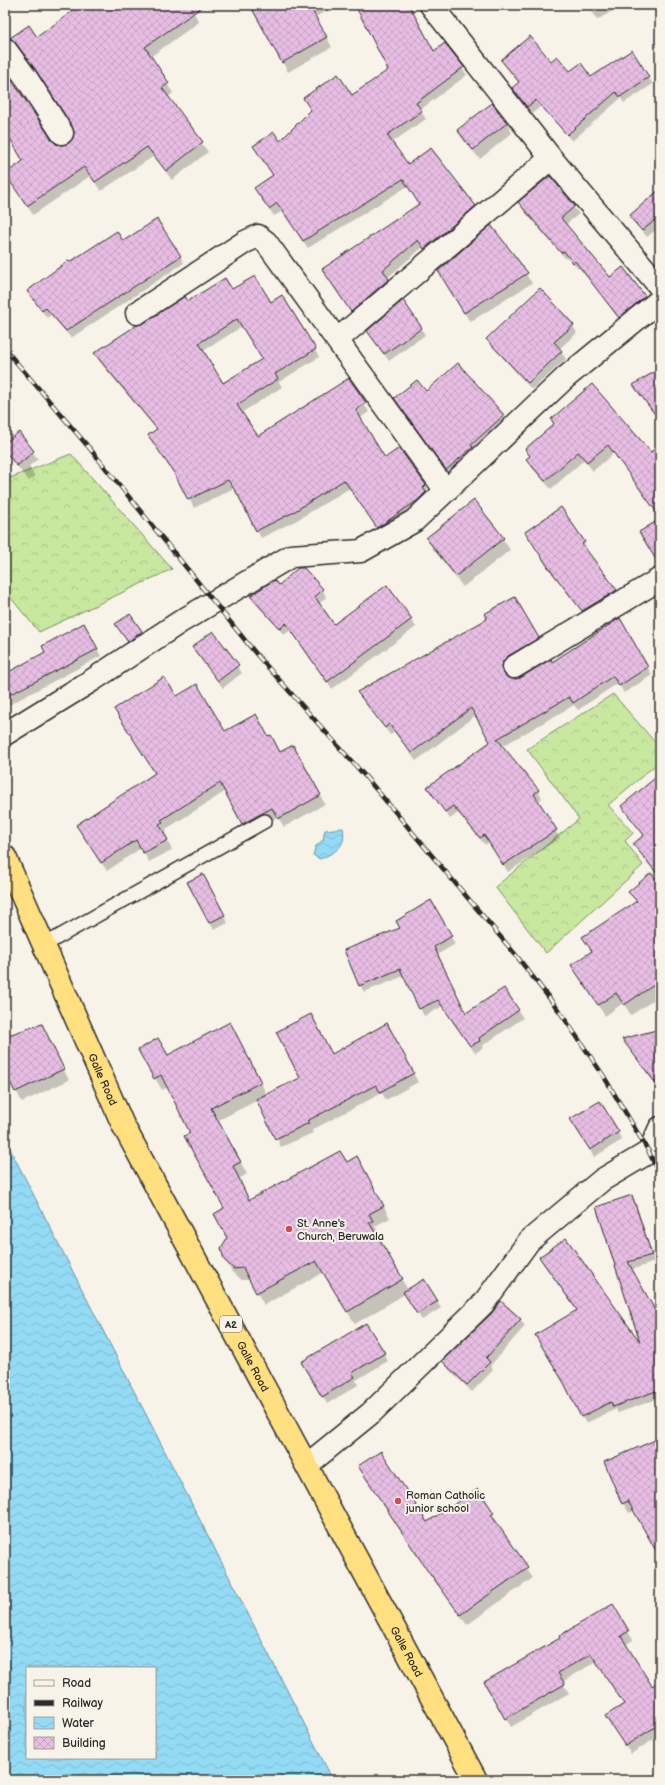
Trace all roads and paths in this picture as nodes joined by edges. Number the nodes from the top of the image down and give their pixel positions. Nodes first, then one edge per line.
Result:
1 (431, 5) edge
2 (5, 49) edge
3 (62, 133) dead end
4 (551, 158) junction
5 (660, 287) edge
6 (660, 300) edge
7 (137, 313) dead end
8 (336, 340) junction
9 (446, 491) junction
10 (660, 579) edge
11 (514, 667) dead end
12 (5, 734) edge
13 (265, 820) dead end
14 (5, 857) edge
15 (44, 946) junction
16 (660, 1128) edge
17 (307, 1465) junction
18 (476, 1780) edge

1 - 4 street
2 - 3 street
4 - 5 street
4 - 8 street
6 - 9 street
7 - 8 street
8 - 9 street
9 - 12 street
10 - 11 street
13 - 15 lane
14 - 15 highway, Galle Road / A2
15 - 17 highway, Galle Road / A2
16 - 17 street
17 - 18 highway, Galle Road / A2

